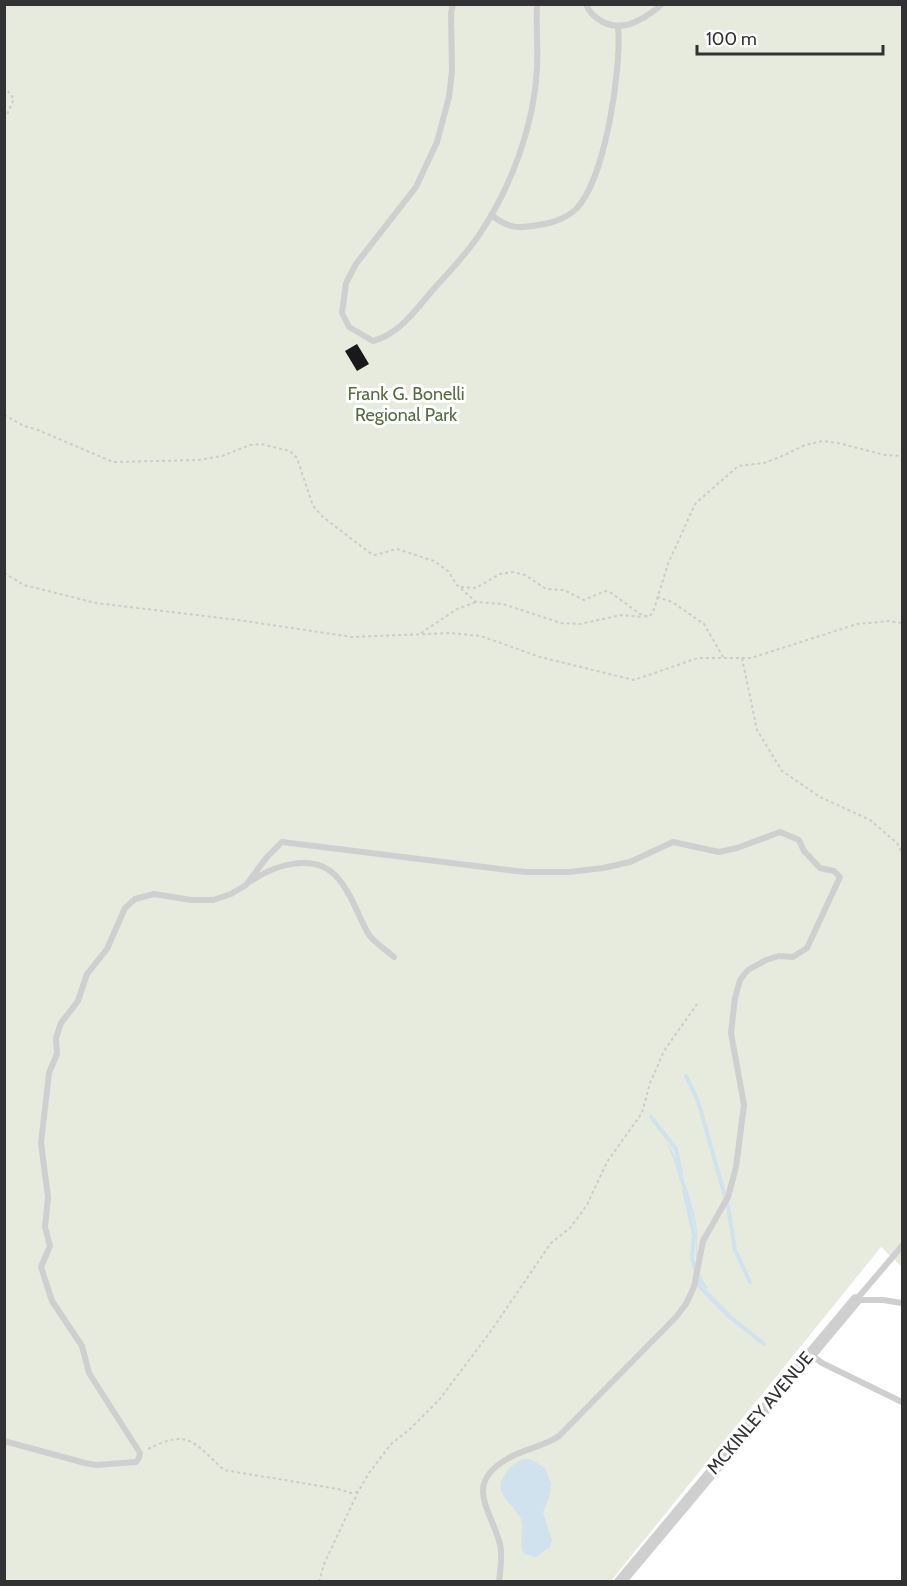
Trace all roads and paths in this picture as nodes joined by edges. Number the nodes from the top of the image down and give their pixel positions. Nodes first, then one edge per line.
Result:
1 (453, 4) edge
2 (537, 4) edge
3 (586, 4) edge
4 (662, 4) edge
5 (618, 27) junction
6 (4, 86) edge
7 (4, 121) edge
8 (490, 215) junction
9 (4, 415) edge
10 (903, 456) edge
11 (4, 573) edge
12 (459, 587) junction
13 (657, 597) junction
14 (476, 602) junction
15 (644, 617) junction
16 (903, 623) edge
17 (420, 634) junction
18 (724, 658) junction
19 (742, 658) junction
20 (903, 853) edge
21 (246, 885) junction
22 (394, 957) dead end
23 (697, 1004) dead end
24 (903, 1246) edge
25 (856, 1300) junction
26 (903, 1303) edge
27 (809, 1353) junction
28 (903, 1402) edge
29 (4, 1441) edge
30 (140, 1454) junction
31 (358, 1492) junction
32 (319, 1581) edge
33 (499, 1581) edge
34 (620, 1581) edge

1 - 8 lane
2 - 8 lane
3 - 5 lane
4 - 5 lane
5 - 8 lane
6 - 7 path
9 - 12 path
10 - 13 path
11 - 17 path
12 - 14 path
12 - 15 path
13 - 15 path
13 - 18 path
14 - 15 path
14 - 17 path
16 - 19 path
17 - 18 path
18 - 19 path
19 - 20 path
21 - 22 lane
21 - 30 lane
21 - 33 lane
23 - 31 path
24 - 25 lane, MCKINLEY AVENUE
25 - 26 lane
25 - 27 street, MCKINLEY AVENUE
27 - 28 lane
27 - 34 street, MCKINLEY AVENUE
29 - 30 lane
30 - 31 path
31 - 32 path

